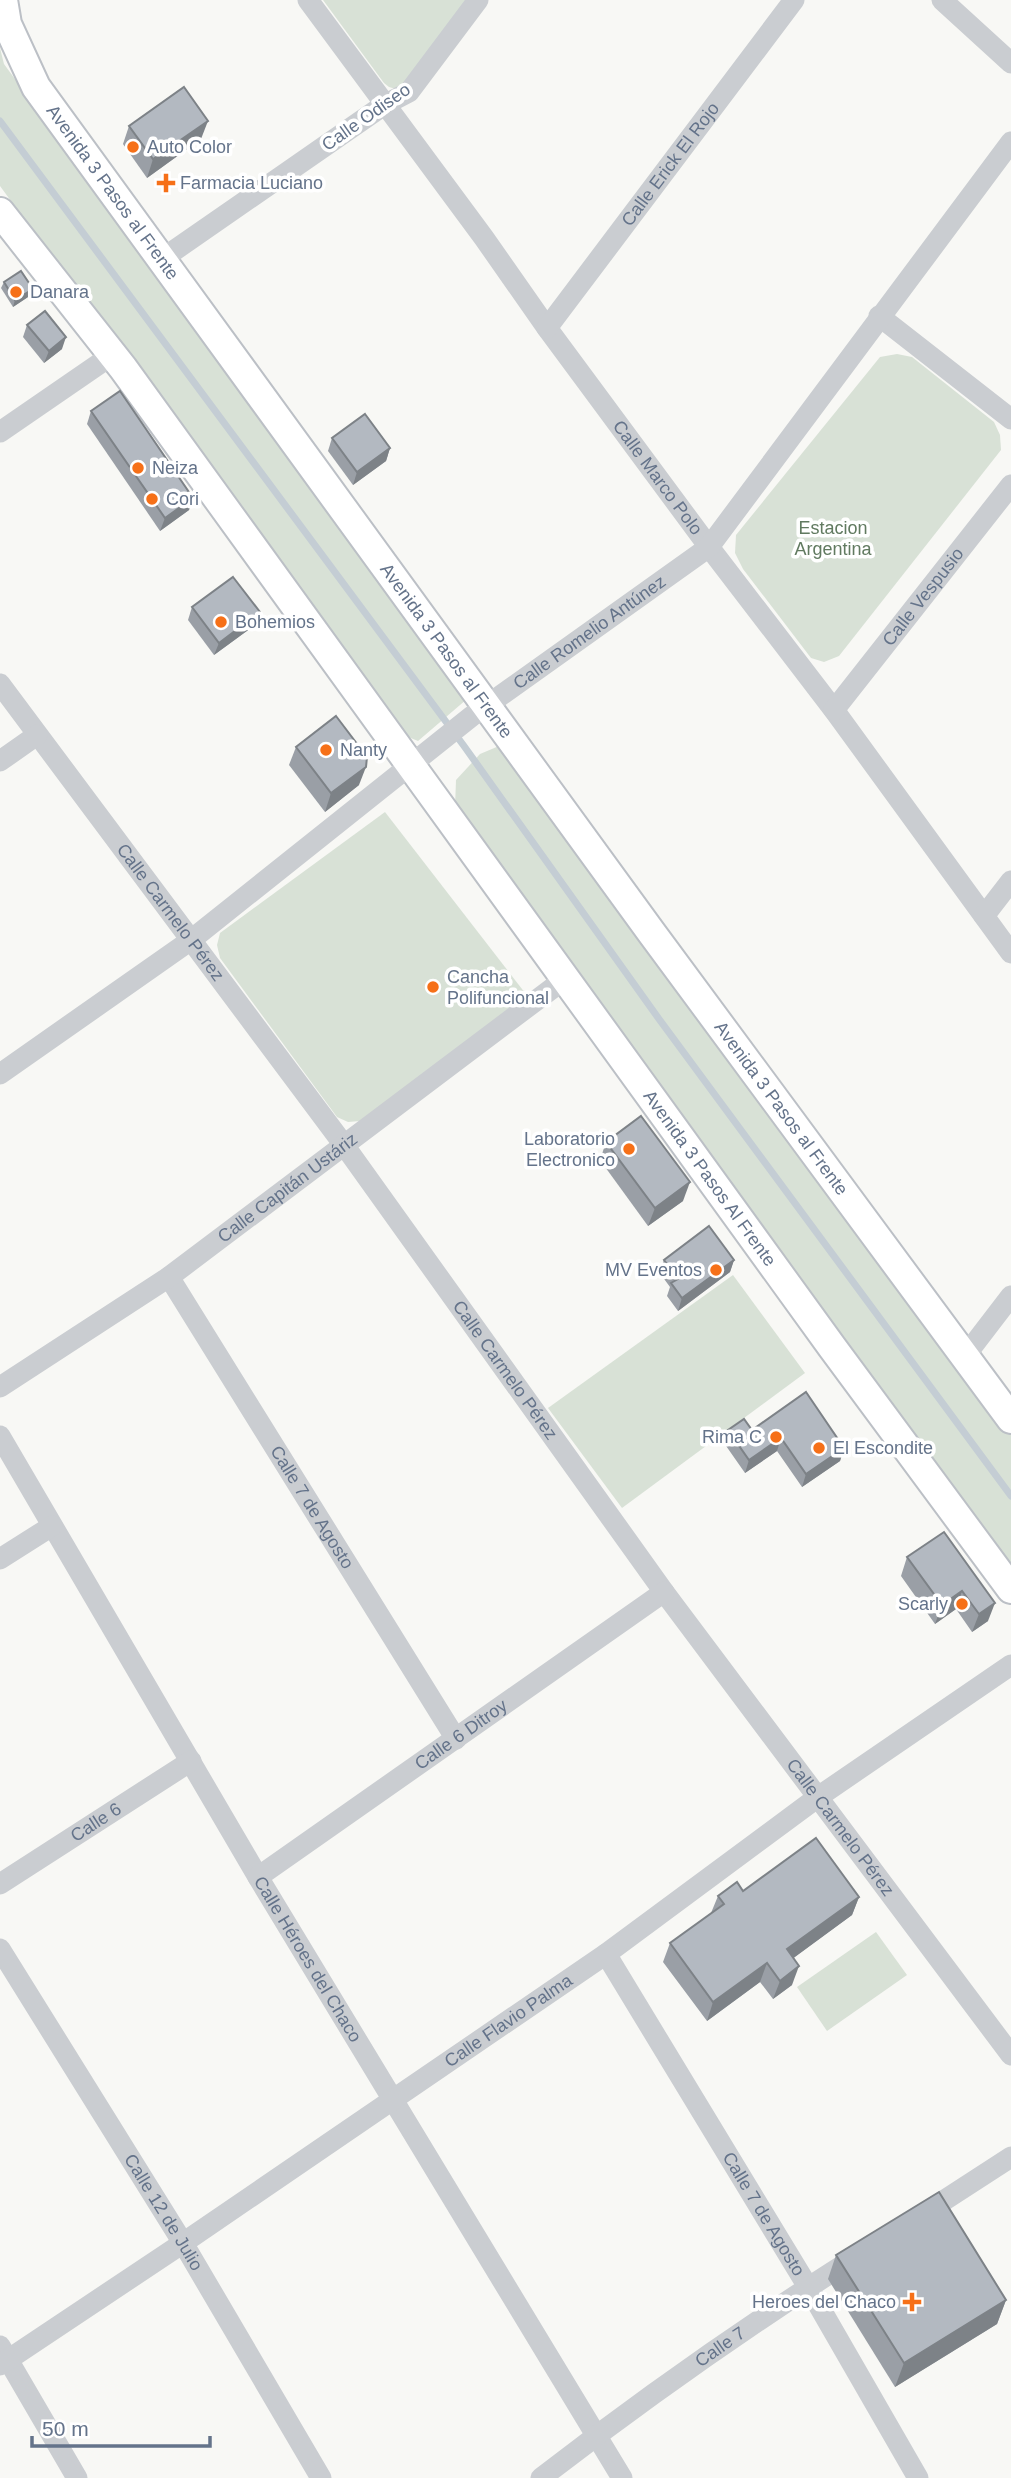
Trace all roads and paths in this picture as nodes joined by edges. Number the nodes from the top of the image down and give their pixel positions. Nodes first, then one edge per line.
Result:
1 (2, 0) edge
2 (309, 0) edge
3 (478, 0) edge
4 (794, 0) edge
5 (942, 0) edge
6 (1011, 63) edge
7 (384, 105) junction
8 (1011, 142) edge
9 (0, 212) edge
10 (162, 259) junction
11 (879, 316) junction
12 (547, 328) junction
13 (112, 355) junction
14 (1011, 419) edge
15 (0, 432) edge
16 (1011, 485) edge
17 (709, 548) junction
18 (0, 684) edge
19 (480, 710) junction
20 (834, 710) junction
21 (37, 735) junction
22 (420, 757) junction
23 (0, 761) edge
24 (1011, 881) edge
25 (984, 916) junction
26 (191, 940) junction
27 (1011, 953) edge
28 (566, 978) junction
29 (0, 1074) edge
30 (344, 1145) junction
31 (169, 1277) junction
32 (1011, 1296) edge
33 (965, 1356) junction
34 (0, 1387) edge
35 (1011, 1419) edge
36 (0, 1436) edge
37 (52, 1526) junction
38 (0, 1559) edge
39 (1011, 1589) edge
40 (664, 1592) junction
41 (1011, 1665) edge
42 (456, 1739) junction
43 (191, 1760) junction
44 (818, 1797) junction
45 (258, 1877) junction
46 (0, 1884) edge
47 (0, 1949) edge
48 (606, 1954) junction
49 (1011, 2055) edge
50 (392, 2100) junction
51 (1011, 2157) edge
52 (898, 2229) edge
53 (183, 2243) junction
54 (876, 2244) edge
55 (808, 2287) junction
56 (3, 2357) edge
57 (597, 2435) junction
58 (78, 2478) edge
59 (321, 2478) edge
60 (541, 2478) edge
61 (622, 2478) edge
62 (918, 2478) edge

1 - 10 main road, Avenida 3 Pasos al Frente
2 - 7 street, Calle Marco Polo
3 - 7 street, Calle Odiseo
4 - 12 street, Calle Erick El Rojo
5 - 6 street
7 - 10 street, Calle Odiseo
7 - 12 street, Calle Marco Polo
8 - 11 street, Calle Romelio Antúnez
9 - 13 main road
10 - 19 main road, Avenida 3 Pasos al Frente
11 - 14 street
11 - 17 street, Calle Romelio Antúnez
12 - 17 street, Calle Marco Polo
13 - 15 street
13 - 22 main road
16 - 20 street, Calle Vespusio
17 - 19 street, Calle Romelio Antúnez
17 - 20 street, Calle Marco Polo
18 - 21 street, Calle Carmelo Pérez
19 - 22 street, Calle Romelio Antúnez
19 - 33 main road, Avenida 3 Pasos al Frente
20 - 25 street, Calle Marco Polo
21 - 23 street
21 - 26 street, Calle Carmelo Pérez
22 - 26 street, Calle Romelio Antúnez
22 - 28 main road, Avenida 3 Pasos Al Frente
24 - 25 street
25 - 27 street, Calle Marco Polo
26 - 29 street, Calle Romelio Antúnez
26 - 30 street, Calle Carmelo Pérez
28 - 30 street, Calle Capitán Ustáriz
28 - 39 main road, Avenida 3 Pasos Al Frente
30 - 31 street, Calle Capitán Ustáriz
30 - 40 street, Calle Carmelo Pérez
31 - 34 street, Calle Capitán Ustáriz
31 - 42 street, Calle 7 de Agosto
32 - 33 street
33 - 35 main road
36 - 37 street, Calle Héroes del Chaco
37 - 38 street
37 - 43 street, Calle Héroes del Chaco
40 - 42 street, Calle 6 Ditroy
40 - 44 street, Calle Carmelo Pérez
41 - 44 street, Calle Flavio Palma
42 - 45 street, Calle 6 Ditroy
43 - 45 street, Calle Héroes del Chaco
43 - 46 street, Calle 6
44 - 48 street, Calle Flavio Palma
44 - 49 street, Calle Carmelo Pérez
45 - 50 street, Calle Héroes del Chaco
47 - 53 street, Calle 12 de Julio
48 - 50 street, Calle Flavio Palma
48 - 55 street, Calle 7 de Agosto
50 - 53 street, Calle Flavio Palma
50 - 57 street, Calle Héroes del Chaco
51 - 52 street
53 - 56 street, Calle Flavio Palma
53 - 59 street, Calle 12 de Julio
54 - 55 street, Calle 7
55 - 57 street, Calle 7
55 - 62 street, Calle 7 de Agosto
56 - 58 street
57 - 60 street, Calle 7
57 - 61 street, Calle Héroes del Chaco

